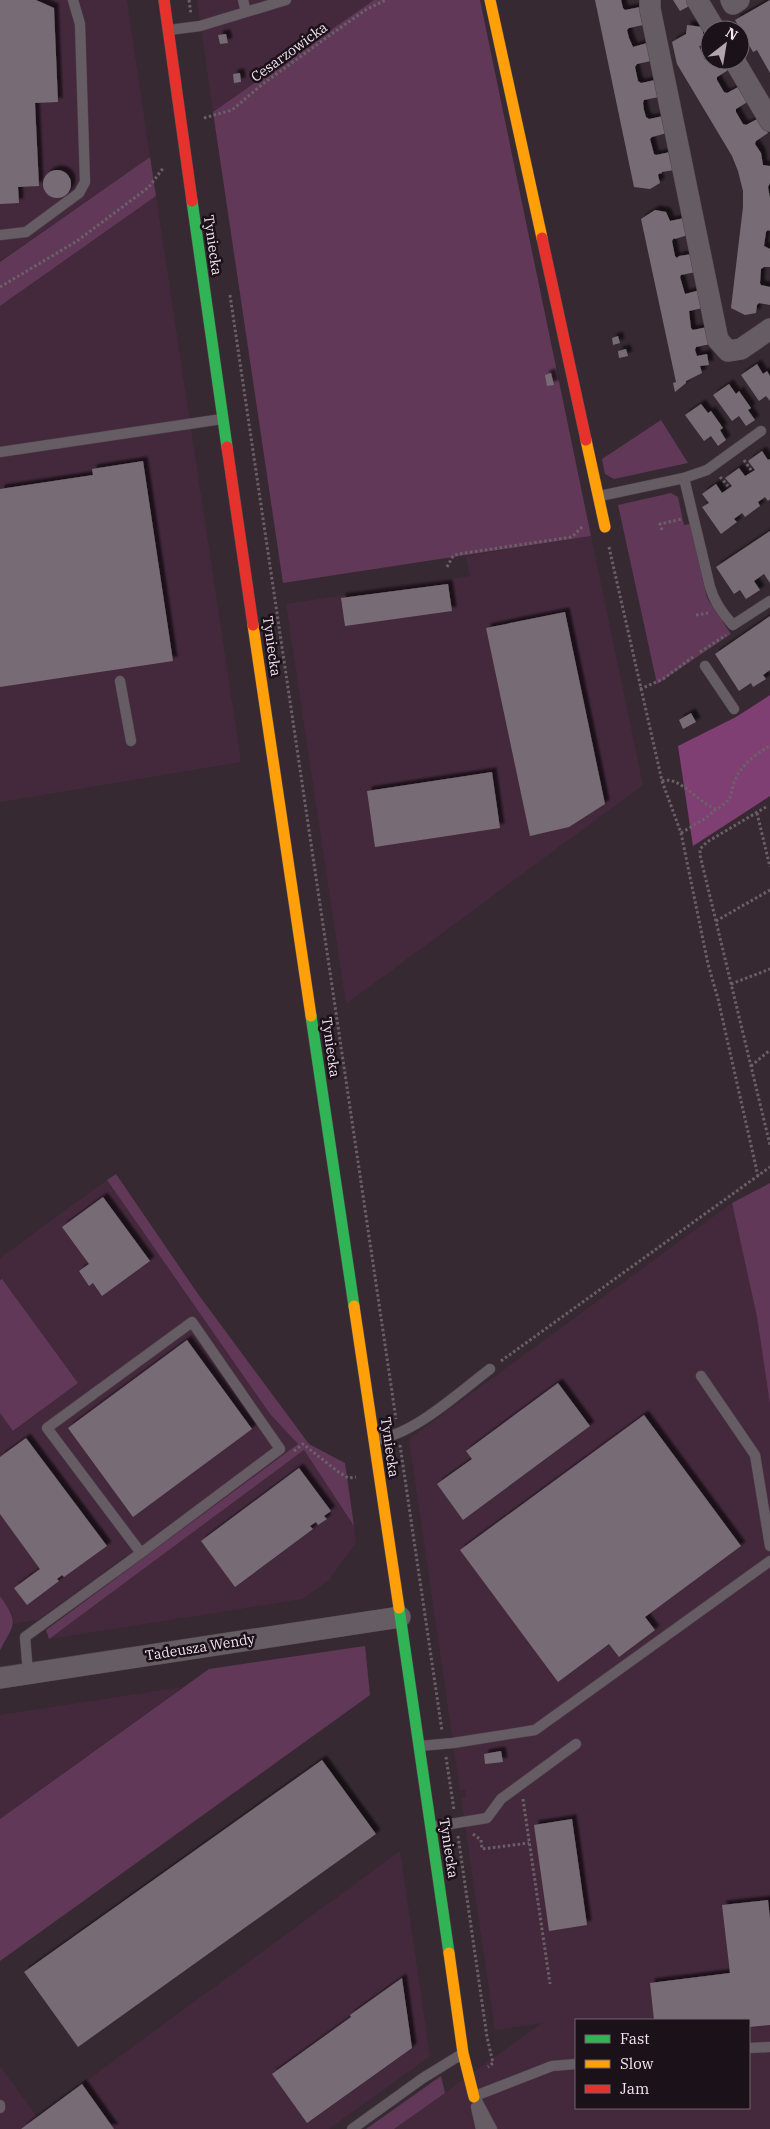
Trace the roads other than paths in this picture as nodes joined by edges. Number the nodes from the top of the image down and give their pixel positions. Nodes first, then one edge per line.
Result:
1 (73, 0) edge
2 (164, 0) edge
3 (243, 0) edge
4 (286, 0) edge
5 (490, 0) edge
6 (650, 0) edge
7 (697, 0) edge
8 (731, 0) edge
9 (739, 0) edge
10 (246, 12) junction
11 (710, 20) edge
12 (168, 30) junction
13 (740, 70) edge
14 (770, 121) edge
15 (0, 235) edge
16 (770, 328) edge
17 (223, 419) junction
18 (760, 431) dead end
19 (0, 452) edge
20 (684, 478) junction
21 (598, 502) junction
22 (604, 527) road end
23 (770, 601) edge
24 (704, 666) dead end
25 (120, 681) dead end
26 (734, 709) dead end
27 (131, 741) dead end
28 (490, 1369) road end
29 (701, 1376) dead end
30 (374, 1440) junction
31 (770, 1546) edge
32 (141, 1553) junction
33 (770, 1561) edge
34 (400, 1617) junction
35 (28, 1673) junction
36 (0, 1678) edge
37 (576, 1744) dead end
38 (419, 1746) junction
39 (431, 1828) junction
40 (770, 2047) edge
41 (750, 2048) edge
42 (463, 2053) junction
43 (575, 2064) edge
44 (474, 2096) junction
45 (352, 2129) edge
46 (481, 2129) edge
47 (492, 2129) edge

1 - 15 lane
2 - 12 street, Tyniecka
3 - 10 lane
4 - 10 lane
5 - 21 street
6 - 16 street
7 - 11 street
8 - 9 street
10 - 12 lane
12 - 17 street, Tyniecka
13 - 14 street
17 - 19 lane
17 - 30 street, Tyniecka
18 - 20 lane
20 - 21 lane
20 - 23 lane
21 - 22 street
24 - 26 lane
25 - 27 lane
28 - 30 lane
29 - 31 lane
30 - 34 street, Tyniecka
32 - 32 lane
32 - 35 lane
33 - 38 lane
34 - 35 street, Tadeusza Wendy
34 - 38 street, Tyniecka
35 - 36 street, Tadeusza Wendy
37 - 39 lane
38 - 39 street, Tyniecka
39 - 42 street, Tyniecka
40 - 41 lane
42 - 44 street, Tyniecka
42 - 45 lane
43 - 44 lane
44 - 46 lane
44 - 47 lane

